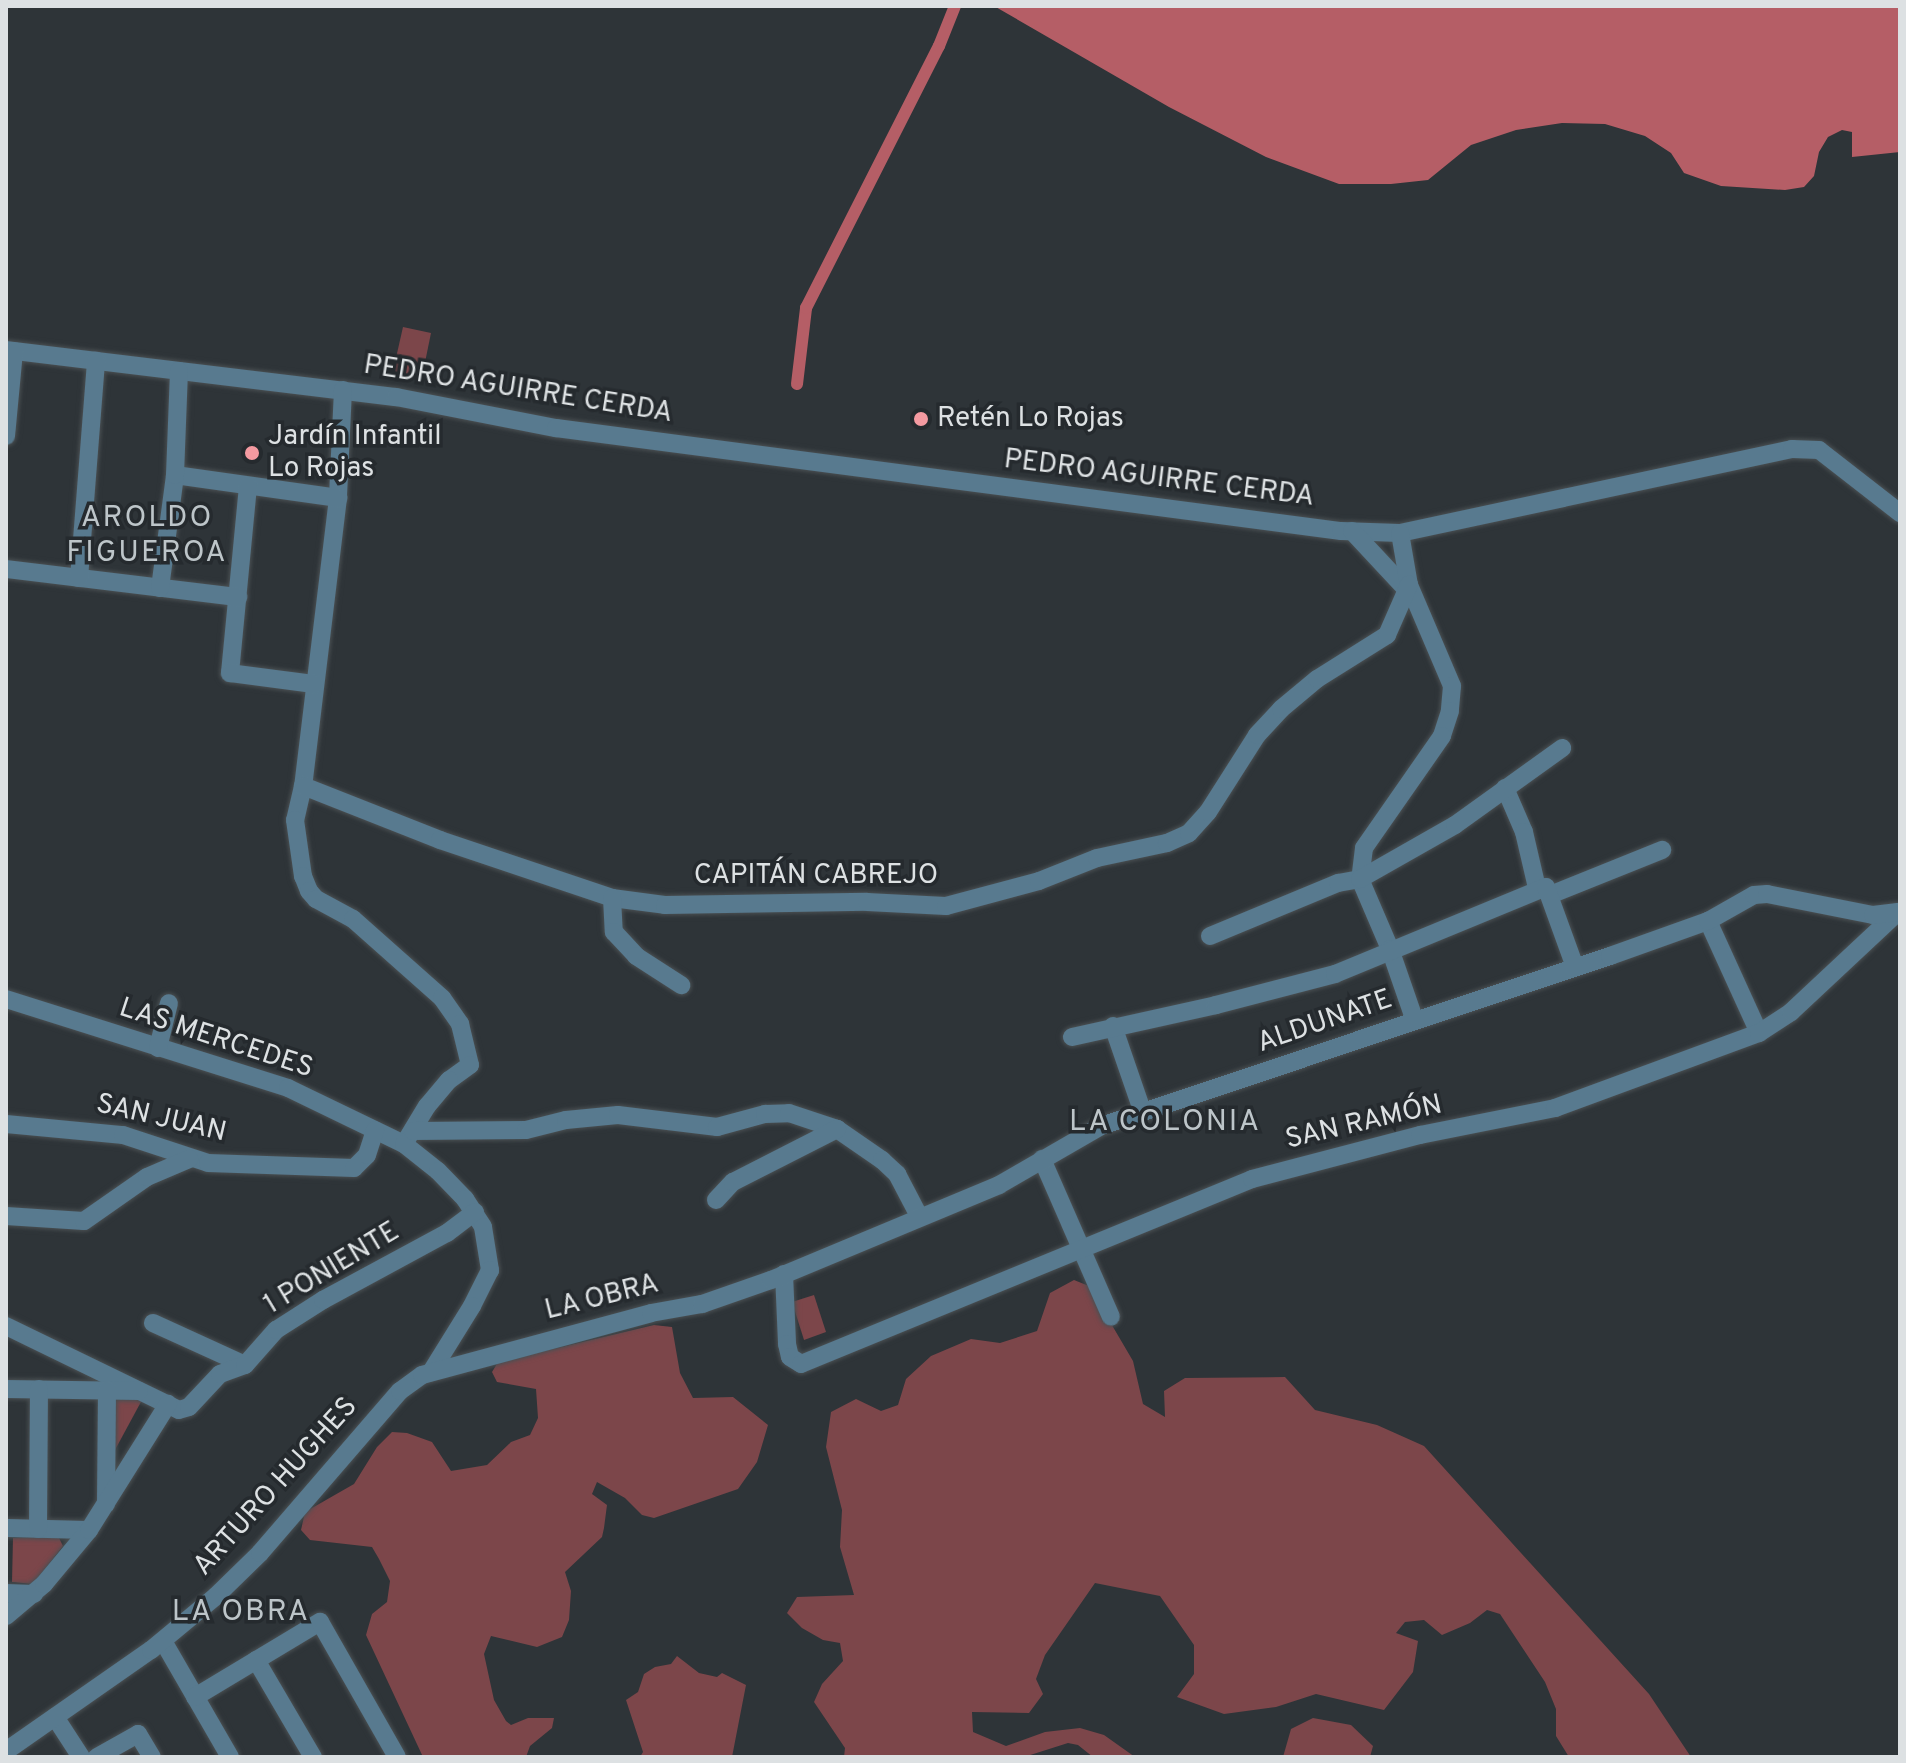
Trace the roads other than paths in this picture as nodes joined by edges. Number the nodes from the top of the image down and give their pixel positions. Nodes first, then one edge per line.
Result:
1 (10, 351) edge
2 (96, 361) junction
3 (179, 371) junction
4 (343, 390) junction
5 (6, 436) edge
6 (175, 475) junction
7 (248, 486) junction
8 (338, 498) junction
9 (1900, 513) edge
10 (1352, 531) junction
11 (1400, 533) junction
12 (6, 569) edge
13 (79, 578) junction
14 (1408, 587) junction
15 (160, 588) junction
16 (238, 597) junction
17 (314, 684) junction
18 (1562, 748) dead end
19 (303, 786) junction
20 (1505, 788) junction
21 (1662, 850) dead end
22 (1360, 879) junction
23 (1544, 892) junction
24 (612, 898) junction
25 (1899, 911) edge
26 (1708, 921) junction
27 (1210, 936) dead end
28 (1390, 949) junction
29 (1575, 967) junction
30 (681, 985) dead end
31 (6, 999) edge
32 (169, 1003) dead end
33 (1415, 1021) junction
34 (1113, 1026) junction
35 (1759, 1033) junction
36 (1072, 1037) dead end
37 (158, 1048) junction
38 (1142, 1110) junction
39 (6, 1124) edge
40 (837, 1129) junction
41 (375, 1130) junction
42 (409, 1137) junction
43 (189, 1159) junction
44 (1042, 1159) junction
45 (716, 1200) dead end
46 (475, 1212) junction
47 (6, 1216) edge
48 (919, 1216) junction
49 (1080, 1248) junction
50 (784, 1274) junction
51 (1111, 1317) dead end
52 (153, 1323) dead end
53 (6, 1326) edge
54 (226, 1356) junction
55 (245, 1365) junction
56 (431, 1372) junction
57 (220, 1374) junction
58 (6, 1389) edge
59 (39, 1389) junction
60 (107, 1390) junction
61 (142, 1391) junction
62 (168, 1404) junction
63 (106, 1507) junction
64 (6, 1528) edge
65 (38, 1529) junction
66 (89, 1530) junction
67 (6, 1593) edge
68 (34, 1594) junction
69 (6, 1616) edge
70 (163, 1641) junction
71 (256, 1660) junction
72 (195, 1697) junction
73 (55, 1717) junction
74 (6, 1752) edge
75 (9, 1757) edge
76 (81, 1757) edge
77 (97, 1757) edge
78 (152, 1757) edge
79 (230, 1757) edge
80 (313, 1757) edge
81 (397, 1757) edge

1 - 2 street, PEDRO AGUIRRE CERDA
1 - 5 street
2 - 3 street, PEDRO AGUIRRE CERDA
2 - 13 street
3 - 4 street, PEDRO AGUIRRE CERDA
3 - 6 street
4 - 8 street
4 - 10 street, PEDRO AGUIRRE CERDA
6 - 7 street
6 - 15 street
7 - 8 street
7 - 16 street
8 - 17 street
9 - 11 street, PEDRO AGUIRRE CERDA
10 - 11 street, PEDRO AGUIRRE CERDA
10 - 14 street
11 - 14 street
12 - 13 street
13 - 15 street
14 - 22 street
14 - 24 street, CAPITÁN CABREJO
15 - 16 street
16 - 17 street
17 - 19 street
18 - 20 street
19 - 24 street, CAPITÁN CABREJO
19 - 42 street
20 - 22 street
20 - 23 street
21 - 23 street
22 - 27 street
22 - 28 street
23 - 28 street
23 - 29 street
24 - 30 street
25 - 26 street, ALDUNATE
25 - 35 street, SAN RAMÓN
26 - 29 street, ALDUNATE
26 - 35 street
28 - 33 street
28 - 34 street
29 - 33 street, ALDUNATE
31 - 37 street, LAS MERCEDES
32 - 37 street
33 - 38 street, ALDUNATE
34 - 36 street
34 - 38 street
35 - 49 street, SAN RAMÓN
37 - 41 street, LAS MERCEDES
38 - 44 street, ALDUNATE
39 - 43 street, SAN JUAN
40 - 42 street, LAS MERCEDES
40 - 45 street
40 - 48 street, LAS MERCEDES
41 - 42 street, LAS MERCEDES
41 - 43 street, SAN JUAN
42 - 46 street
43 - 47 street
44 - 48 street, ALDUNATE
44 - 49 street
46 - 55 street, 1 PONIENTE
46 - 56 street
48 - 50 street, ALDUNATE
49 - 50 street, SAN RAMÓN
49 - 51 street
50 - 56 street, LA OBRA
52 - 54 street
53 - 61 street
54 - 55 street
54 - 57 street, 1 PONIENTE
55 - 57 street, 1 PONIENTE
56 - 70 street, ARTURO HUGHES
57 - 62 street, 1 PONIENTE
58 - 59 street
59 - 60 street
59 - 65 street
60 - 61 street
60 - 63 street
61 - 62 street
62 - 63 street
63 - 66 street
64 - 65 street
65 - 66 street
66 - 68 street
67 - 68 street
68 - 69 street
70 - 72 street
70 - 73 street, ARTURO HUGHES
71 - 72 street
71 - 80 street
71 - 81 street
72 - 79 street
73 - 74 street, ARTURO HUGHES
73 - 76 street
74 - 75 street
77 - 78 street

